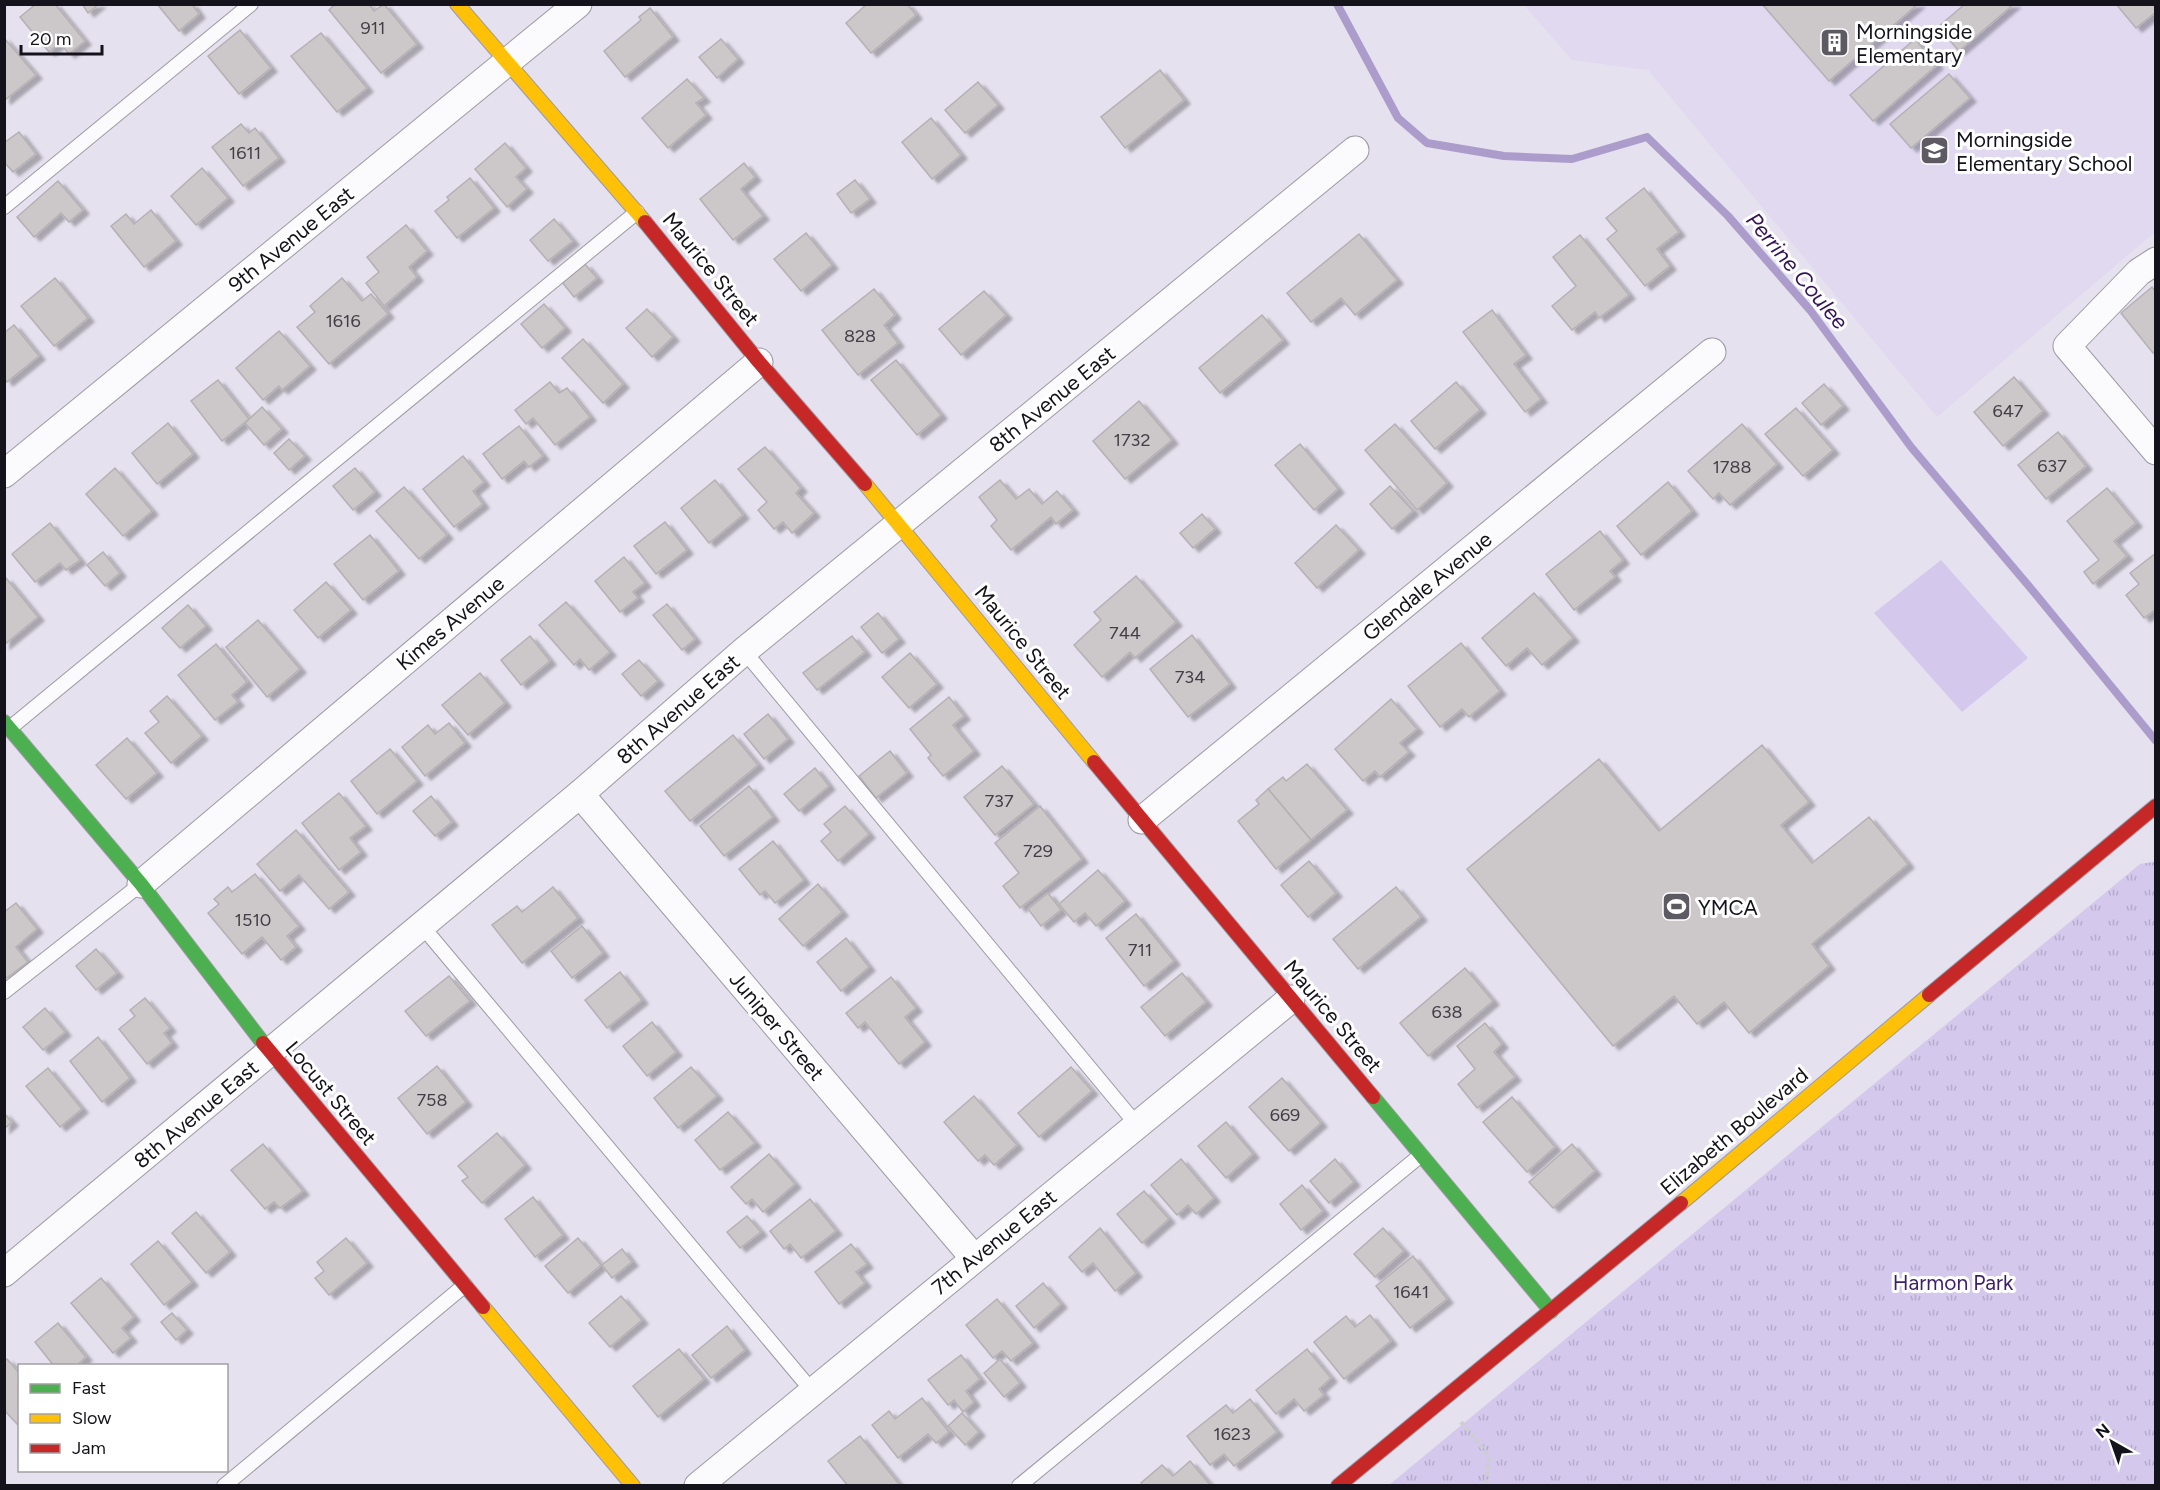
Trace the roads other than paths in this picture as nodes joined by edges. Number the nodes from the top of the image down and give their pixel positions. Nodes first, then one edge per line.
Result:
1 (251, 4) edge
2 (457, 4) edge
3 (578, 4) edge
4 (506, 63) junction
5 (1355, 150) dead end
6 (4, 207) edge
7 (638, 212) junction
8 (2147, 267) edge
9 (1712, 352) dead end
10 (759, 362) junction
11 (2156, 451) edge
12 (4, 474) edge
13 (900, 524) junction
14 (744, 651) junction
15 (7, 725) edge
16 (580, 794) junction
17 (2154, 810) edge
18 (1142, 820) junction
19 (141, 884) junction
20 (422, 926) junction
21 (4, 992) edge
22 (1291, 999) junction
23 (270, 1053) junction
24 (1137, 1125) junction
25 (1421, 1155) junction
26 (974, 1258) junction
27 (4, 1273) edge
28 (465, 1285) junction
29 (1551, 1311) junction
30 (813, 1392) junction
31 (224, 1485) edge
32 (633, 1485) edge
33 (698, 1485) edge
34 (1019, 1485) edge
35 (1338, 1485) edge

1 - 6 lane
2 - 4 street, Maurice Street
3 - 4 street, 9th Avenue East
4 - 7 street, Maurice Street
4 - 12 street, 9th Avenue East
5 - 13 street, 8th Avenue East
7 - 10 street, Maurice Street
7 - 15 lane
8 - 11 street
9 - 18 street, Glendale Avenue
10 - 13 street, Maurice Street
10 - 19 street, Kimes Avenue
13 - 14 street, 8th Avenue East
13 - 18 street, Maurice Street
14 - 16 street, 8th Avenue East
14 - 24 lane
15 - 19 street, Locust Street
16 - 20 street, 8th Avenue East
16 - 26 street, Juniper Street
17 - 29 street, Elizabeth Boulevard
18 - 22 street, Maurice Street
19 - 21 lane
19 - 23 street, Locust Street
20 - 23 street, 8th Avenue East
20 - 30 lane
22 - 24 street, 7th Avenue East
22 - 25 street, Maurice Street
23 - 27 street, 8th Avenue East
23 - 28 street, Locust Street
24 - 26 street, 7th Avenue East
25 - 29 street, Maurice Street
25 - 34 lane
26 - 30 street, 7th Avenue East
28 - 31 lane
28 - 32 street, Locust Street
29 - 35 street, Elizabeth Boulevard
30 - 33 street, 7th Avenue East

